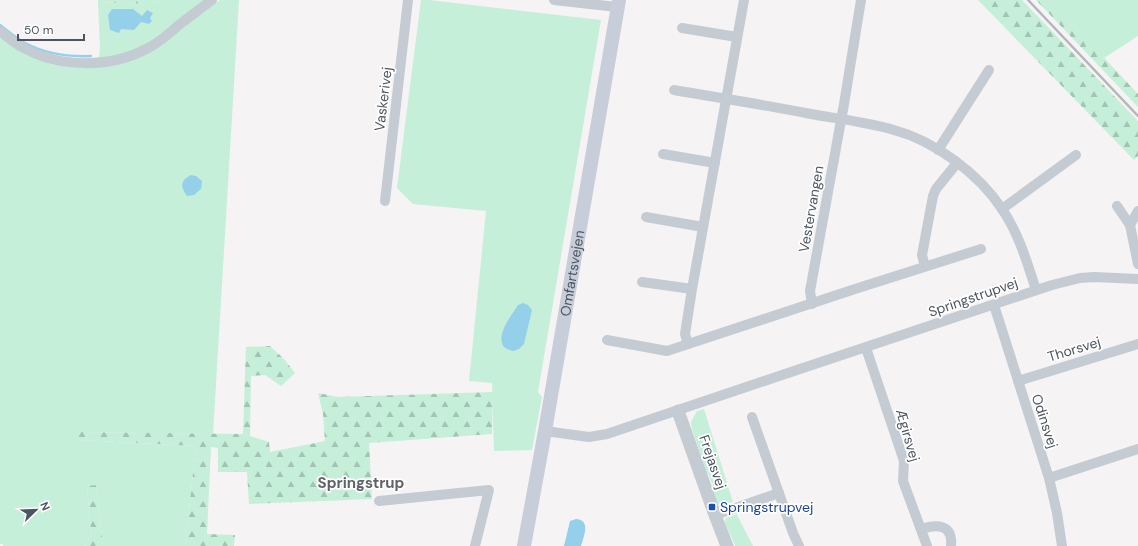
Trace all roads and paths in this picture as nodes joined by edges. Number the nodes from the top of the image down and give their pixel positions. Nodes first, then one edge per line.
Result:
1 (212, 0) edge
2 (408, 0) edge
3 (554, 0) edge
4 (744, 0) edge
5 (861, 0) edge
6 (618, 4) edge
7 (682, 28) dead end
8 (0, 31) edge
9 (737, 37) junction
10 (989, 70) dead end
11 (674, 90) dead end
12 (727, 99) junction
13 (841, 119) junction
14 (938, 150) junction
15 (663, 154) dead end
16 (1076, 155) dead end
17 (715, 163) junction
18 (957, 163) junction
19 (385, 201) dead end
20 (1117, 206) dead end
21 (1002, 209) junction
22 (1138, 211) edge
23 (646, 217) dead end
24 (1130, 225) junction
25 (704, 227) junction
26 (981, 250) dead end
27 (1138, 264) edge
28 (925, 266) junction
29 (1138, 279) edge
30 (642, 282) dead end
31 (692, 289) junction
32 (1036, 290) junction
33 (812, 304) junction
34 (994, 305) junction
35 (607, 340) dead end
36 (688, 344) junction
37 (1138, 344) edge
38 (866, 348) junction
39 (1018, 381) junction
40 (678, 410) junction
41 (752, 417) dead end
42 (545, 431) junction
43 (1138, 449) edge
44 (1048, 478) junction
45 (779, 493) junction
46 (379, 501) dead end
47 (715, 515) junction
48 (920, 529) junction
49 (476, 546) edge
50 (524, 546) edge
51 (727, 546) edge
52 (799, 546) edge
53 (926, 546) edge
54 (951, 546) edge
55 (1062, 546) edge

1 - 8 street
2 - 19 street, Vaskerivej
3 - 6 street
4 - 9 street
5 - 13 street, Vestervangen
6 - 42 main road, Omfartsvejen
7 - 9 street
9 - 12 street
10 - 14 street
11 - 12 street
12 - 13 street
12 - 17 street
13 - 14 street
13 - 33 street, Vestervangen
14 - 18 street
15 - 17 street
16 - 21 street
17 - 25 street
18 - 21 street
18 - 28 street
20 - 24 street
21 - 32 street
22 - 24 street
23 - 25 street
24 - 27 street
25 - 31 street
26 - 28 street
28 - 33 street
29 - 32 street, Springstrupvej
30 - 31 street
31 - 36 street
32 - 34 street, Springstrupvej
33 - 36 street
34 - 38 street, Springstrupvej
34 - 39 street, Odinsvej
35 - 36 street
37 - 39 street, Thorsvej
38 - 40 street, Springstrupvej
38 - 48 street, Ægirsvej
39 - 44 street, Odinsvej
40 - 42 street, Springstrupvej
40 - 47 street, Frejasvej
41 - 45 street
42 - 50 main road, Omfartsvejen
43 - 44 street
44 - 55 street, Odinsvej
45 - 47 street
45 - 52 street
46 - 49 street
47 - 51 street, Frejasvej
48 - 53 street, Ægirsvej
48 - 54 street

